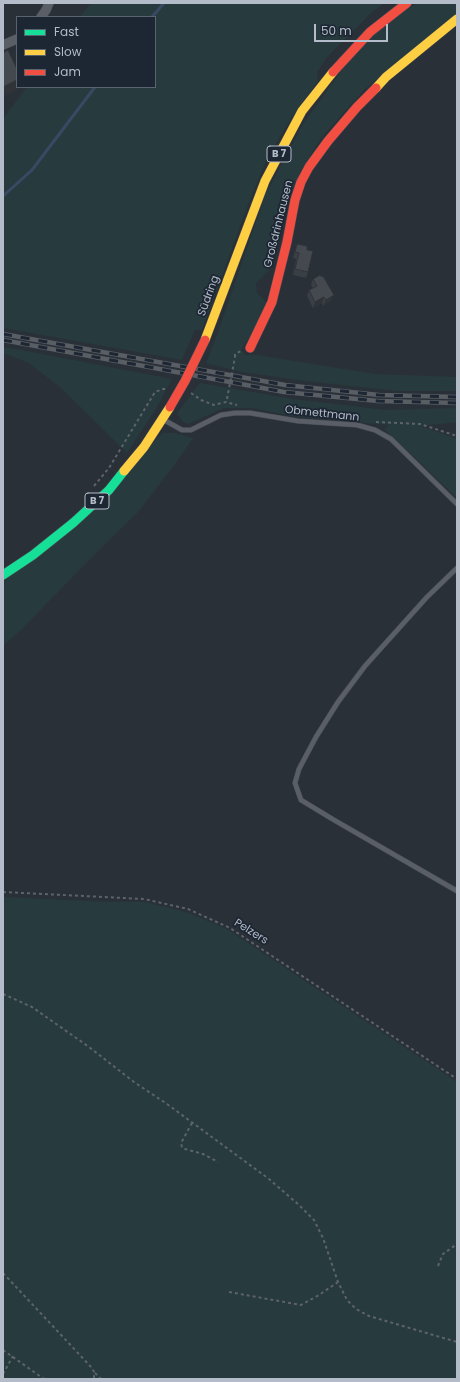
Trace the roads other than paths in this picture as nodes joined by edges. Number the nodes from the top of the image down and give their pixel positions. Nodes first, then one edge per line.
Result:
1 (49, 3) edge
2 (407, 3) edge
3 (42, 16) edge
4 (457, 19) edge
5 (16, 39) edge
6 (3, 45) edge
7 (250, 348) dead end
8 (162, 419) junction
9 (457, 504) edge
10 (457, 568) edge
11 (3, 575) edge
12 (457, 891) edge

1 - 3 street
2 - 8 main road, Südring / B 7, bridge
4 - 7 main road, Großdrinhausen
5 - 6 street
8 - 9 lane, Obmettmann
8 - 11 main road, Südring / B 7
10 - 12 lane

